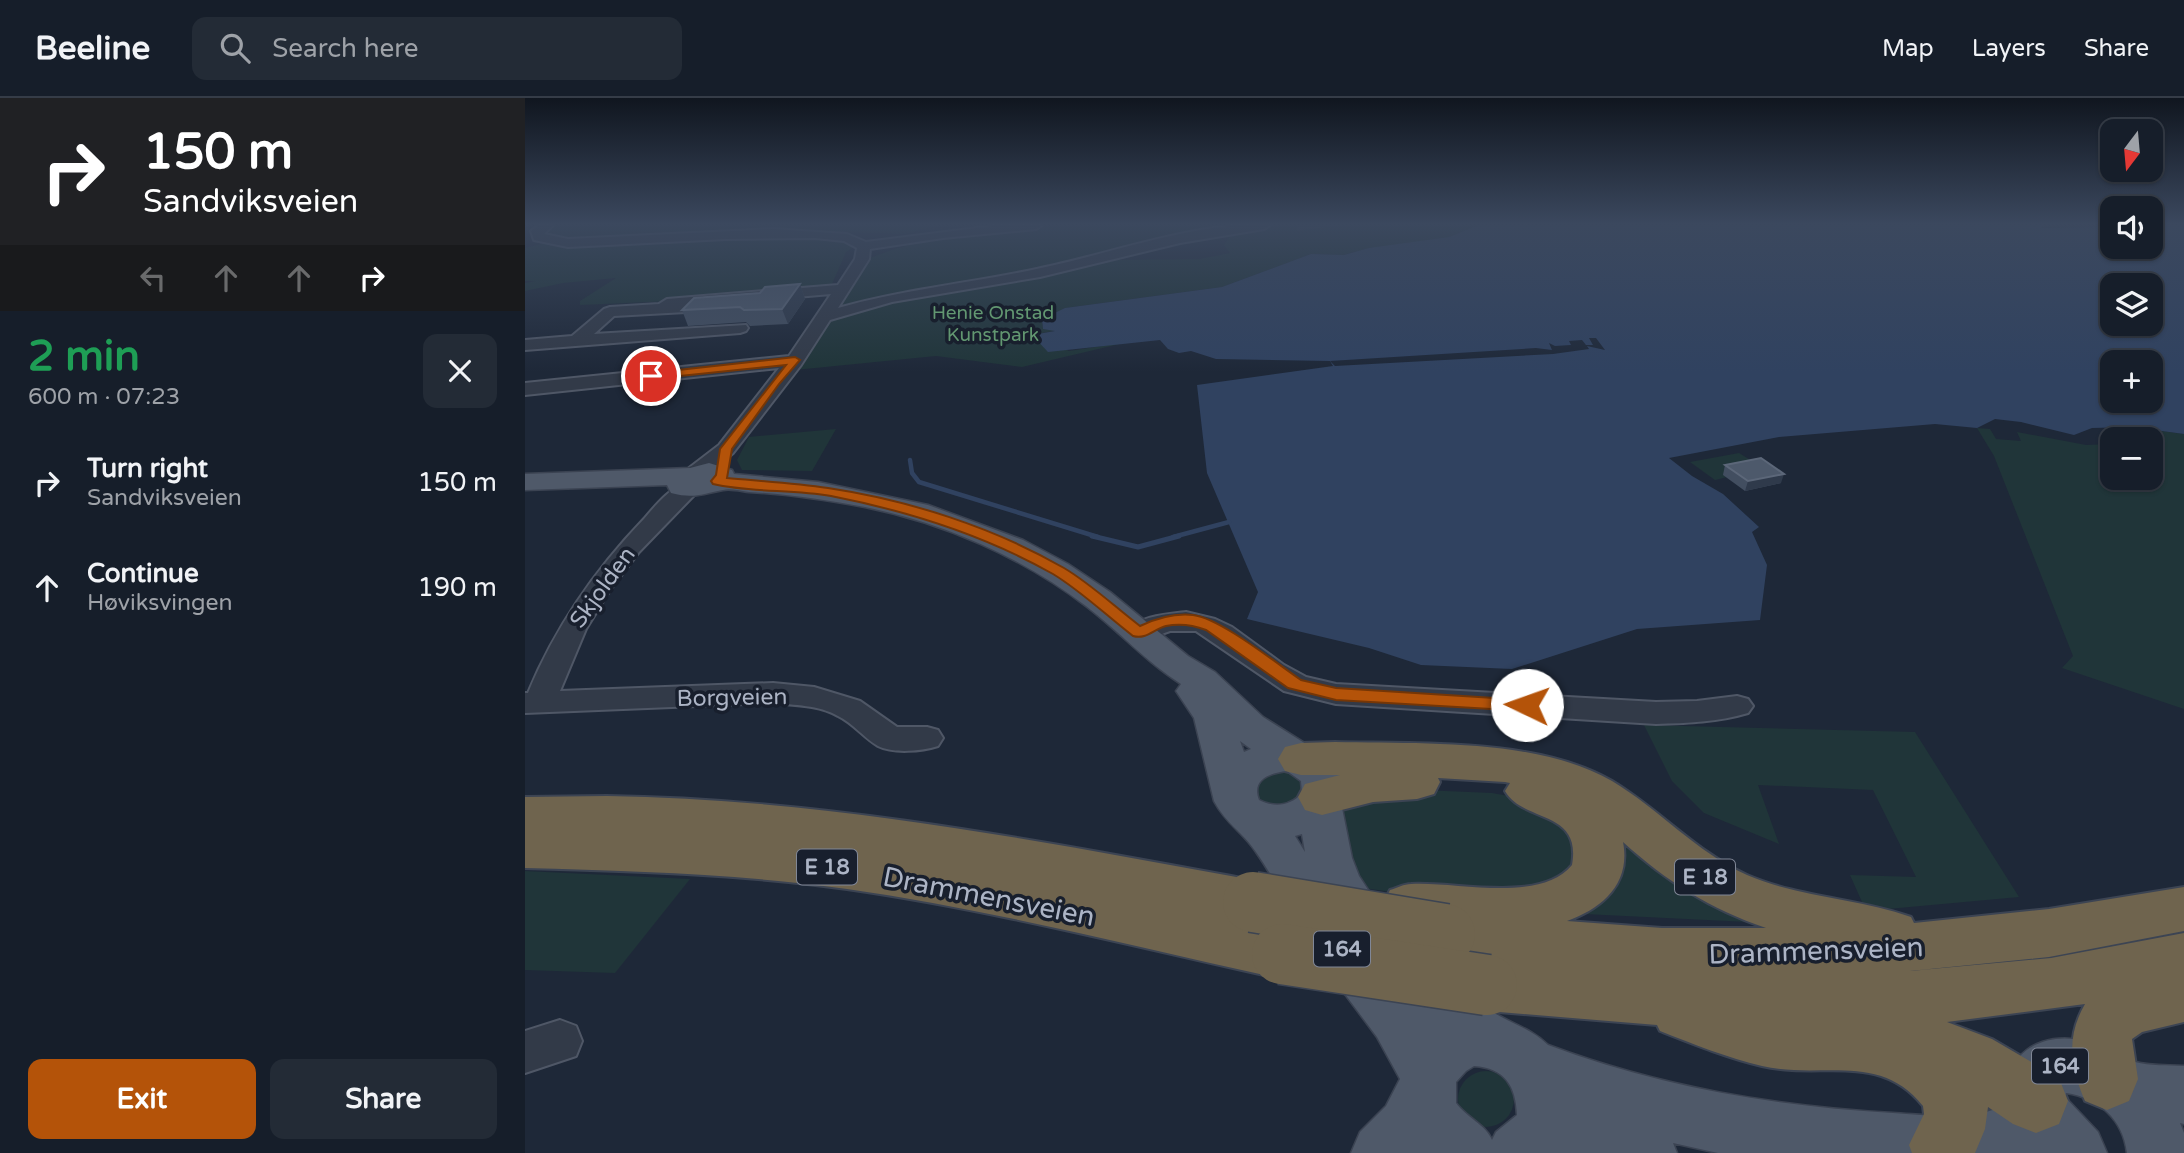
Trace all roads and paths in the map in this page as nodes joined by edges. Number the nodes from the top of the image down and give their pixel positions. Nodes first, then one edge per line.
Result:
1 (851, 274) edge
2 (1033, 274) edge
3 (841, 289) junction
4 (725, 299) junction
5 (667, 304) dead end
6 (688, 307) junction
7 (822, 317) junction
8 (633, 322) dead end
9 (740, 328) edge
10 (525, 330) edge
11 (658, 334) junction
12 (620, 337) junction
13 (579, 340) junction
14 (533, 344) edge
15 (605, 355) dead end
16 (795, 360) junction
17 (642, 361) dead end
18 (538, 372) edge
19 (703, 475) junction
20 (525, 482) edge
21 (1139, 633) junction
22 (1177, 665) junction
23 (533, 703) edge
24 (1737, 706) dead end
25 (926, 738) dead end
26 (1308, 779) junction
27 (1245, 804) junction
28 (525, 815) edge
29 (525, 848) edge
30 (2184, 909) edge
31 (1425, 920) junction
32 (1971, 943) junction
33 (2184, 958) edge
34 (2184, 995) edge
35 (1636, 997) junction
36 (1876, 1043) junction
37 (1512, 1053) junction
38 (2115, 1084) junction
39 (1428, 1086) junction
40 (2184, 1095) edge
41 (2051, 1123) edge
42 (1942, 1145) junction
43 (2184, 1145) edge
44 (1526, 1147) edge
45 (1381, 1153) edge
46 (1467, 1153) edge
47 (1647, 1153) edge
48 (2158, 1153) edge

1 - 3 street, Skjolden
2 - 7 street
3 - 4 street
3 - 7 street, Skjolden
4 - 5 street
4 - 6 street
6 - 11 street
6 - 13 street
7 - 16 street, Skjolden
8 - 12 street
9 - 11 street
10 - 14 street
11 - 12 street
12 - 13 street
12 - 15 street
13 - 14 street
13 - 18 street
14 - 18 street
16 - 18 street
16 - 19 street, Skjolden
17 - 18 street
19 - 20 main road
19 - 21 main road
19 - 23 street, Skjolden
21 - 22 main road
21 - 24 street
22 - 26 main road
22 - 27 main road
23 - 25 street, Borgveien
26 - 27 main road
26 - 27 main road
26 - 31 highway, E 18
26 - 32 highway, E 18
26 - 37 main road, 164
27 - 39 main road, 164
28 - 31 highway, Drammensveien / E 18, bridge
29 - 35 highway, Drammensveien / E 18, bridge
30 - 32 highway, Drammensveien / E 18
31 - 32 highway, Drammensveien / E 18
33 - 35 highway, Drammensveien / E 18
34 - 38 highway
35 - 36 highway, E 18
36 - 41 highway, E 18
36 - 42 highway, E 18
37 - 39 main road, 164
37 - 42 main road, 164
37 - 44 main road
38 - 40 main road, 164
38 - 41 main road, 164
38 - 48 main road, 164
39 - 45 main road
39 - 46 main road, 164
41 - 42 main road, 164
43 - 48 main road, 164
44 - 47 main road

